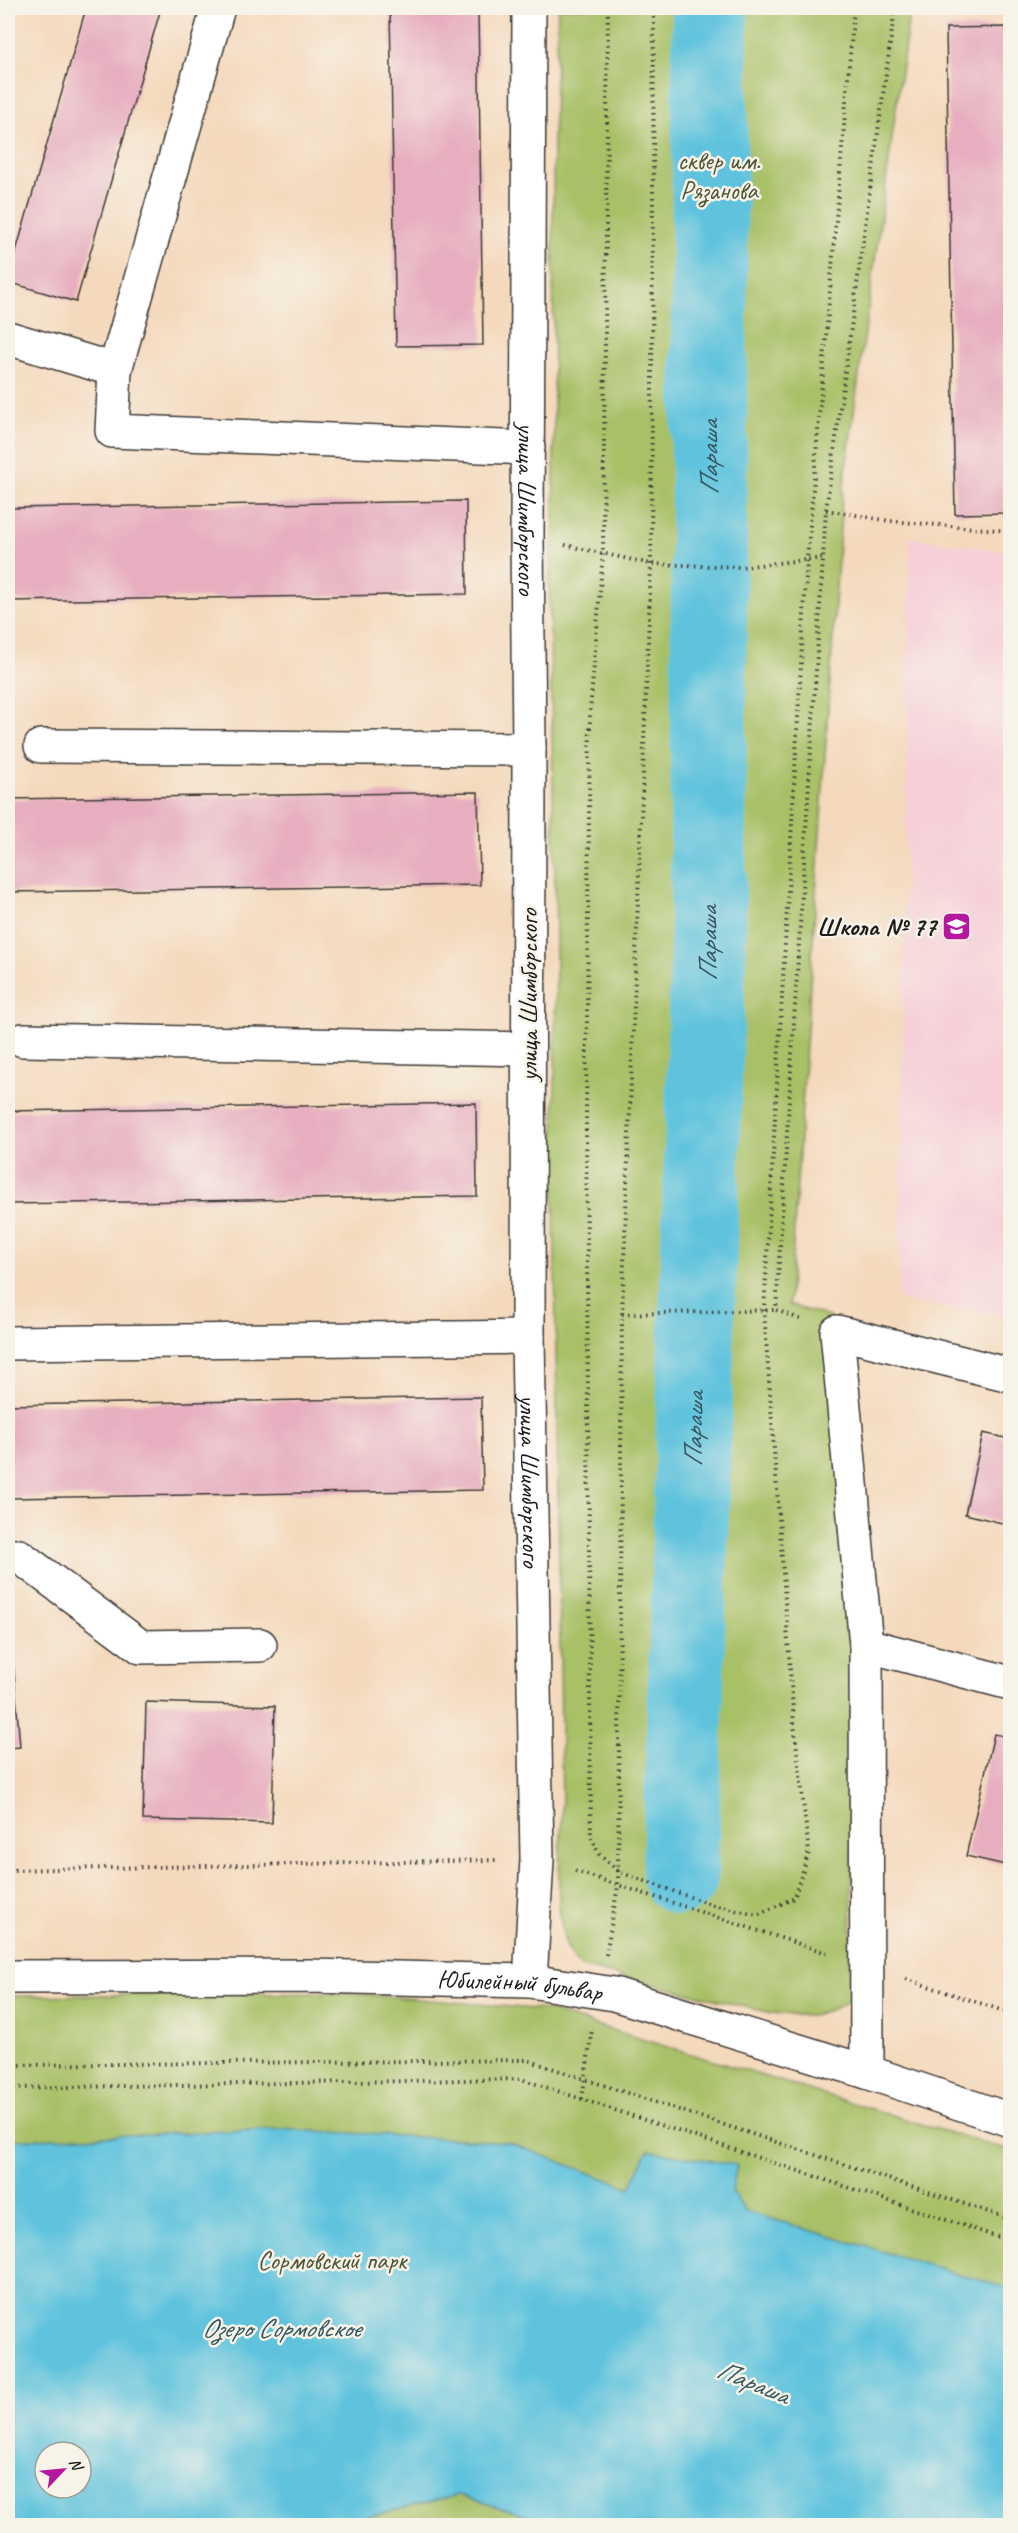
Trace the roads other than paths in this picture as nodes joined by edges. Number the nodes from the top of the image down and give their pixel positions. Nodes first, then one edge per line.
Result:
1 (218, 8) edge
2 (529, 8) edge
3 (8, 339) edge
4 (115, 370) junction
5 (528, 448) junction
6 (41, 746) dead end
7 (529, 749) junction
8 (23, 1040) dead end
9 (528, 1049) junction
10 (528, 1337) junction
11 (8, 1343) edge
12 (1011, 1375) edge
13 (8, 1556) edge
14 (260, 1645) dead end
15 (866, 1645) junction
16 (1011, 1683) edge
17 (8, 1977) edge
18 (530, 1981) junction
19 (867, 2072) junction
20 (1011, 2120) edge

1 - 4 street
2 - 5 street, улица Шимборского
3 - 4 street
4 - 5 street
5 - 7 street, улица Шимборского
6 - 7 street
7 - 9 street, улица Шимборского
8 - 9 street
9 - 10 street, улица Шимборского
10 - 11 street
10 - 18 street, улица Шимборского
12 - 15 street
13 - 14 street
15 - 16 street
15 - 19 street
17 - 18 street, Юбилейный бульвар
18 - 19 street, Юбилейный бульвар
19 - 20 street, Юбилейный бульвар

